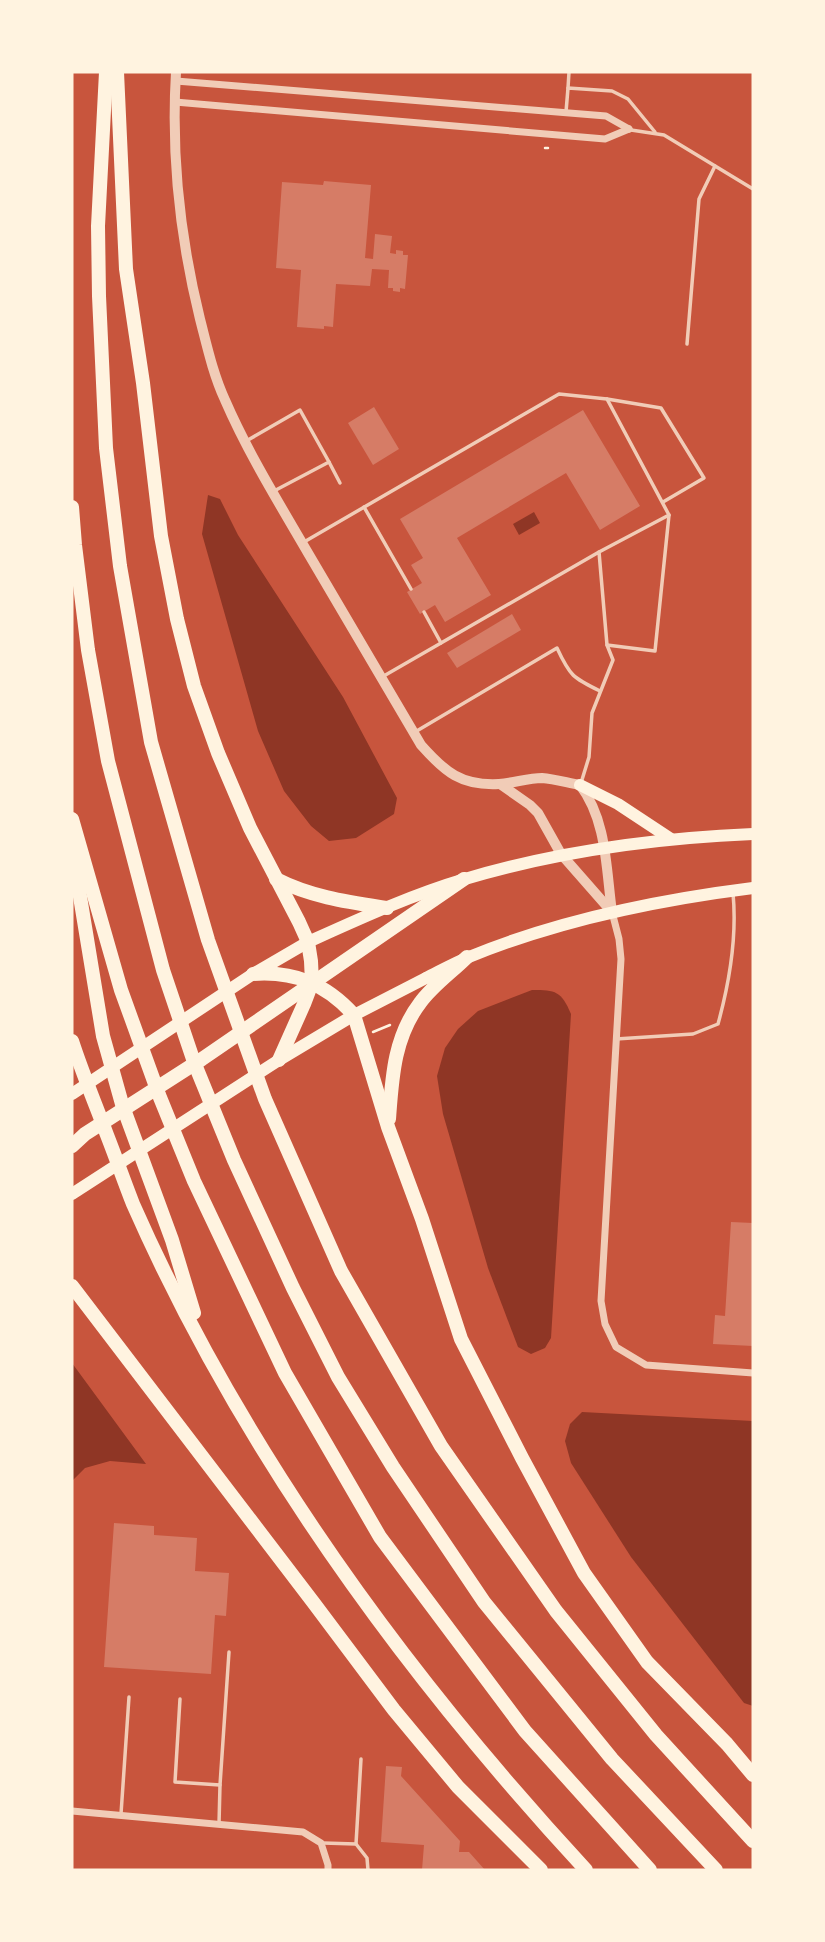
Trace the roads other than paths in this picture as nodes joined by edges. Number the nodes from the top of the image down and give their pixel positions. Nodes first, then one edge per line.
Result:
1 (106, 72) edge
2 (117, 72) edge
3 (569, 72) edge
4 (176, 76) edge
5 (568, 88) junction
6 (175, 102) junction
7 (566, 113) junction
8 (629, 129) junction
9 (656, 134) junction
10 (715, 166) junction
11 (753, 188) edge
12 (687, 344) dead end
13 (607, 399) junction
14 (244, 441) junction
15 (329, 462) junction
16 (340, 483) dead end
17 (272, 492) junction
18 (663, 502) junction
19 (72, 507) edge
20 (364, 507) junction
21 (670, 515) junction
22 (303, 543) junction
23 (599, 552) junction
24 (411, 589) dead end
25 (424, 612) dead end
26 (441, 643) junction
27 (607, 645) junction
28 (381, 677) junction
29 (600, 691) junction
30 (413, 733) junction
31 (500, 784) junction
32 (580, 785) junction
33 (72, 819) edge
34 (753, 834) edge
35 (671, 839) junction
36 (72, 848) edge
37 (604, 848) junction
38 (561, 855) junction
39 (276, 879) junction
40 (464, 879) junction
41 (753, 888) edge
42 (732, 891) junction
43 (387, 908) junction
44 (612, 912) junction
45 (308, 942) junction
46 (467, 957) junction
47 (253, 974) junction
48 (312, 983) junction
49 (354, 1016) junction
50 (616, 1039) junction
51 (74, 1046) edge
52 (279, 1060) junction
53 (72, 1094) edge
54 (388, 1127) junction
55 (72, 1146) edge
56 (72, 1194) edge
57 (72, 1286) edge
58 (72, 1293) edge
59 (85, 1303) junction
60 (206, 1351) junction
61 (753, 1373) edge
62 (229, 1652) dead end
63 (129, 1697) dead end
64 (180, 1699) dead end
65 (361, 1759) dead end
66 (753, 1775) edge
67 (220, 1785) junction
68 (72, 1811) edge
69 (121, 1816) junction
70 (219, 1824) junction
71 (753, 1841) edge
72 (321, 1843) junction
73 (356, 1844) junction
74 (328, 1870) edge
75 (368, 1870) edge
76 (541, 1870) edge
77 (586, 1870) edge
78 (650, 1870) edge
79 (716, 1870) edge

1 - 71 highway
2 - 39 highway
3 - 5 lane
4 - 6 street
4 - 7 street
5 - 7 lane
5 - 9 lane
6 - 8 street
6 - 14 street
7 - 8 street
8 - 9 lane
9 - 10 lane
10 - 11 lane
10 - 12 lane
13 - 18 lane
13 - 18 lane
13 - 20 lane
14 - 15 lane
14 - 17 street
15 - 16 lane
15 - 17 lane
17 - 22 street
18 - 21 lane
19 - 79 highway
20 - 22 lane
20 - 24 lane
21 - 23 lane
21 - 27 lane
22 - 28 street
23 - 26 lane
23 - 27 lane
25 - 26 lane
26 - 28 lane
27 - 29 lane
28 - 30 street
29 - 30 lane
29 - 32 lane
30 - 31 street
31 - 32 street
31 - 38 street
32 - 35 main road
32 - 37 street
33 - 78 highway
34 - 35 main road
35 - 37 main road
36 - 60 highway
37 - 38 main road
37 - 44 street
38 - 40 main road
38 - 44 street
39 - 43 highway
39 - 45 highway
40 - 43 main road
40 - 48 highway
41 - 42 main road
42 - 44 main road
42 - 50 lane
43 - 45 main road
44 - 46 main road
44 - 50 street
45 - 47 main road
45 - 48 highway
46 - 49 main road
46 - 54 highway
47 - 48 highway
47 - 53 main road
48 - 49 highway
48 - 52 highway
48 - 55 highway
49 - 52 main road
49 - 54 highway
50 - 61 street
51 - 60 highway
52 - 56 main road
54 - 66 highway
57 - 59 highway
58 - 59 highway
59 - 76 highway
60 - 77 highway
62 - 67 lane
63 - 69 lane
64 - 67 lane
65 - 73 lane
67 - 70 lane
68 - 69 street
69 - 70 street
70 - 72 street
72 - 73 lane
72 - 74 street
73 - 75 lane

